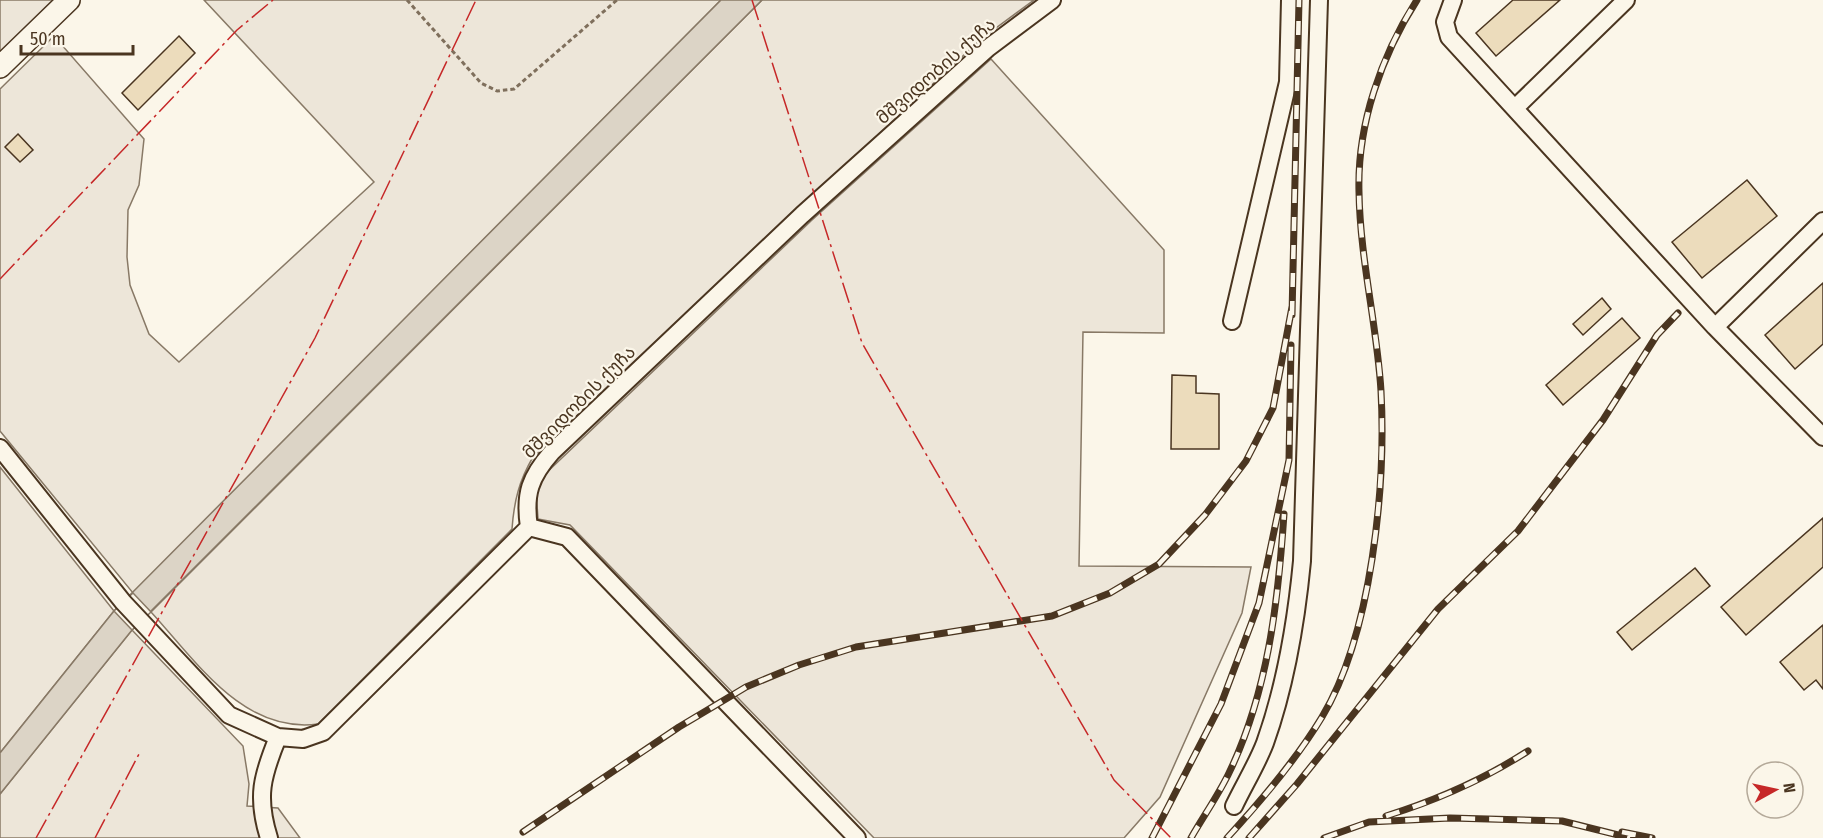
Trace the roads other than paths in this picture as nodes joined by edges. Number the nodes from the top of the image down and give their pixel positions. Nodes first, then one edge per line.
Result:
1 (69, 0) edge
2 (1052, 0) edge
3 (1290, 0) edge
4 (1319, 0) edge
5 (1453, 0) edge
6 (1626, 0) edge
7 (0, 67) edge
8 (1515, 108) junction
9 (1823, 221) edge
10 (1232, 321) dead end
11 (1715, 327) junction
12 (1823, 437) edge
13 (0, 448) edge
14 (529, 527) junction
15 (278, 737) junction
16 (1234, 806) dead end
17 (269, 838) edge
18 (856, 838) edge

1 - 7 main road
2 - 14 street, მშვიდობის ქუჩა
3 - 10 street
4 - 16 street
5 - 8 street
6 - 8 street
8 - 11 street
9 - 11 street
11 - 12 street
13 - 15 street
14 - 15 street
14 - 18 street
15 - 17 street

